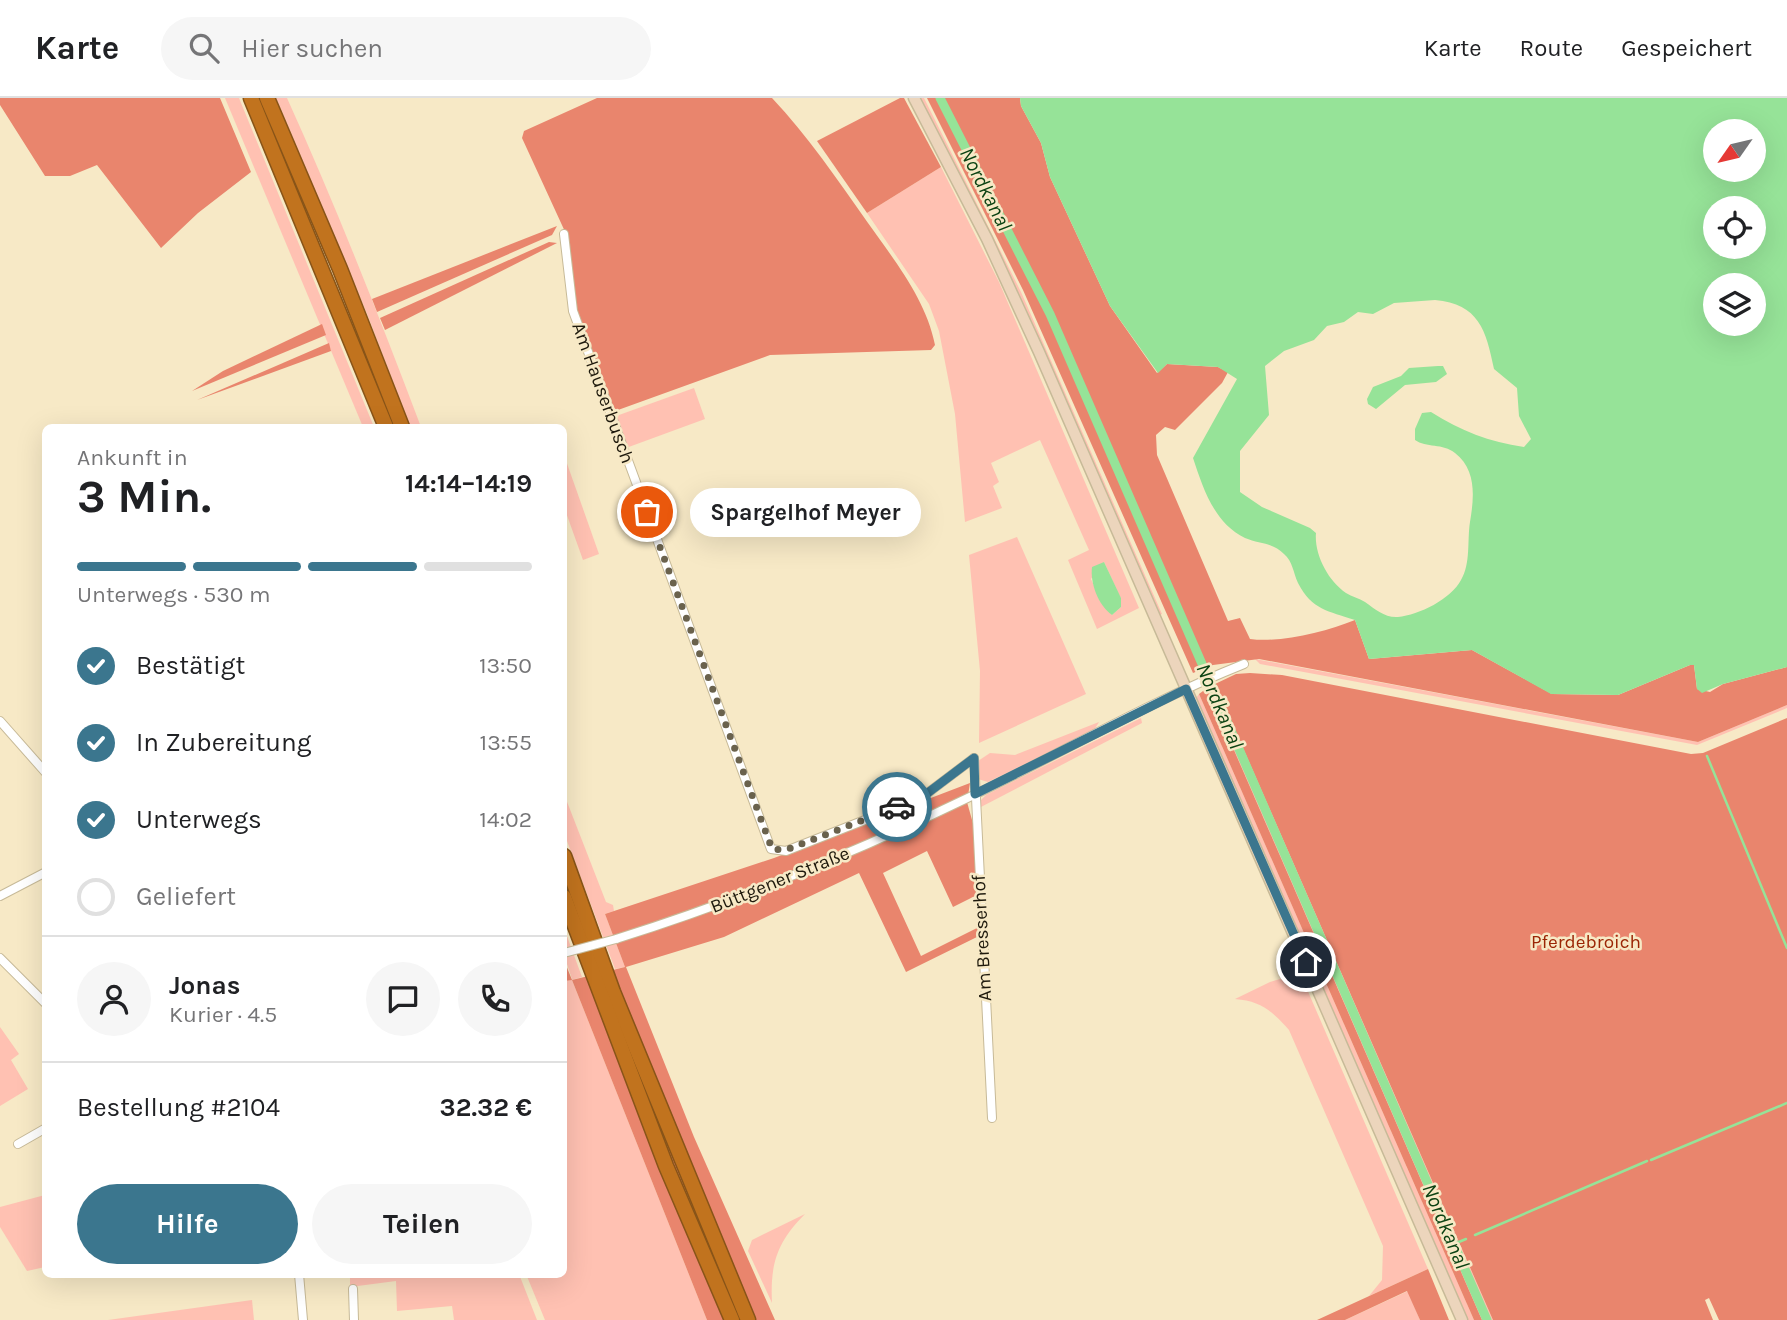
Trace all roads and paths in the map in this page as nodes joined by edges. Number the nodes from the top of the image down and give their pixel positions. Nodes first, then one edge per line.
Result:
1 (251, 98) edge
2 (267, 98) edge
3 (914, 98) edge
4 (564, 234) dead end
5 (385, 424) edge
6 (401, 424) edge
7 (1244, 664) dead end
8 (1182, 691) junction
9 (0, 721) edge
10 (974, 758) joint
11 (42, 768) edge
12 (975, 794) junction
13 (567, 864) edge
14 (42, 874) edge
15 (0, 896) edge
16 (567, 905) edge
17 (567, 952) edge
18 (0, 958) edge
19 (42, 1000) edge
20 (992, 1118) dead end
21 (42, 1130) edge
22 (18, 1144) dead end
23 (299, 1278) edge
24 (353, 1289) dead end
25 (739, 1317) edge
26 (303, 1320) edge
27 (354, 1320) edge
28 (1462, 1320) edge

1 - 5 highway
2 - 6 highway
3 - 8 main road
4 - 10 street, Am Hauserbusch
7 - 8 street, Büttgener Straße
8 - 12 street, Büttgener Straße
8 - 28 main road
9 - 11 street
10 - 12 street, Am Bresserhof
12 - 17 street, Büttgener Straße, bridge
12 - 20 street, Am Bresserhof
13 - 25 highway
14 - 15 street
16 - 25 highway
18 - 19 street
21 - 22 street
23 - 26 street
24 - 27 street

